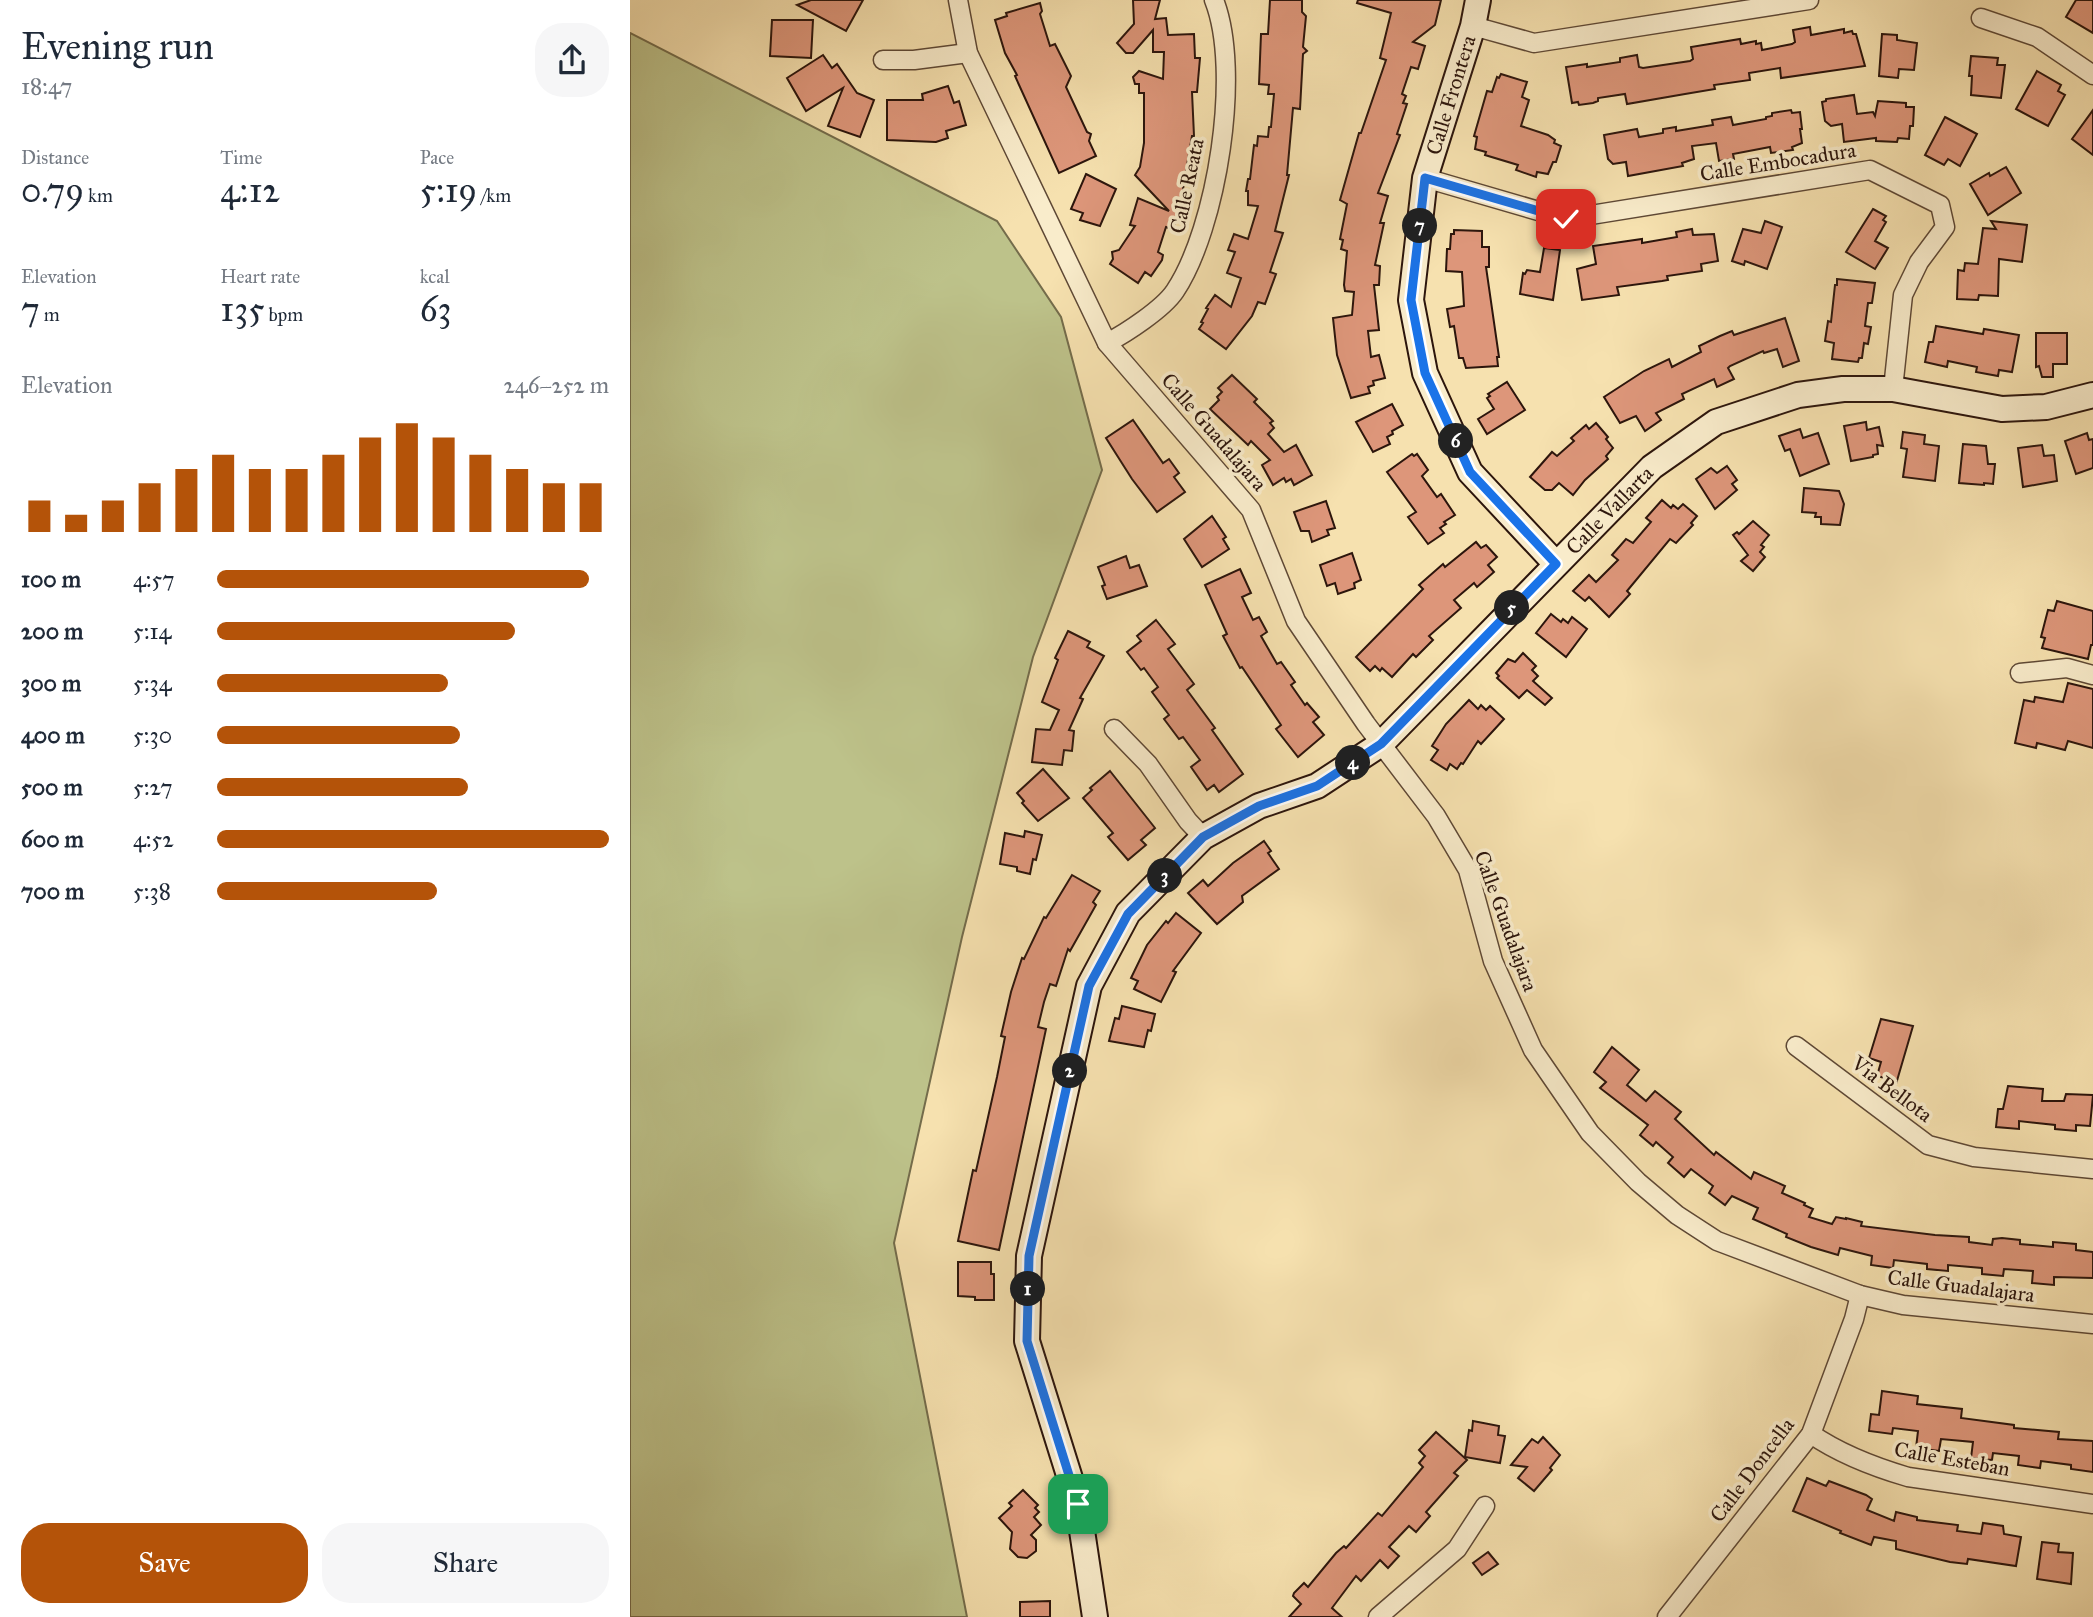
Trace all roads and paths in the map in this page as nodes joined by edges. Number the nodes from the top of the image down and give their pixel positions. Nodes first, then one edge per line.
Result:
1 (958, 0) edge
2 (1214, 0) edge
3 (1478, 0) edge
4 (1810, 0) edge
5 (1982, 18) dead end
6 (1473, 26) junction
7 (968, 53) junction
8 (883, 60) dead end
9 (2093, 75) edge
10 (1425, 178) junction
11 (1107, 343) junction
12 (1893, 389) junction
13 (2093, 395) edge
14 (1556, 564) junction
15 (2020, 673) dead end
16 (2093, 675) edge
17 (1114, 729) dead end
18 (1381, 744) junction
19 (1203, 837) junction
20 (1796, 1045) dead end
21 (2093, 1169) edge
22 (1860, 1295) junction
23 (2093, 1324) edge
24 (1811, 1434) junction
25 (2093, 1504) edge
26 (1485, 1506) dead end
27 (1095, 1617) edge
28 (1378, 1617) edge
29 (1667, 1617) edge

1 - 7 street, Calle Guadalajara
2 - 11 street, Calle Reata
3 - 6 street, Calle Frontera
4 - 6 street
5 - 9 street
6 - 10 street, Calle Frontera
7 - 8 street
7 - 11 street, Calle Guadalajara
10 - 12 street, Calle Embocadura
10 - 14 street, Calle Frontera
11 - 18 street, Calle Guadalajara
12 - 13 street, Calle Vallarta
12 - 14 street, Calle Vallarta
14 - 18 street, Calle Vallarta
15 - 16 street
17 - 19 street
18 - 19 street, Calle Vallarta
18 - 22 street, Calle Guadalajara
19 - 27 street, Calle Vallarta
20 - 21 street, Via Bellota
22 - 23 street, Calle Guadalajara
22 - 24 street, Calle Doncella
24 - 25 street, Calle Esteban
24 - 29 street, Calle Doncella
26 - 28 street

